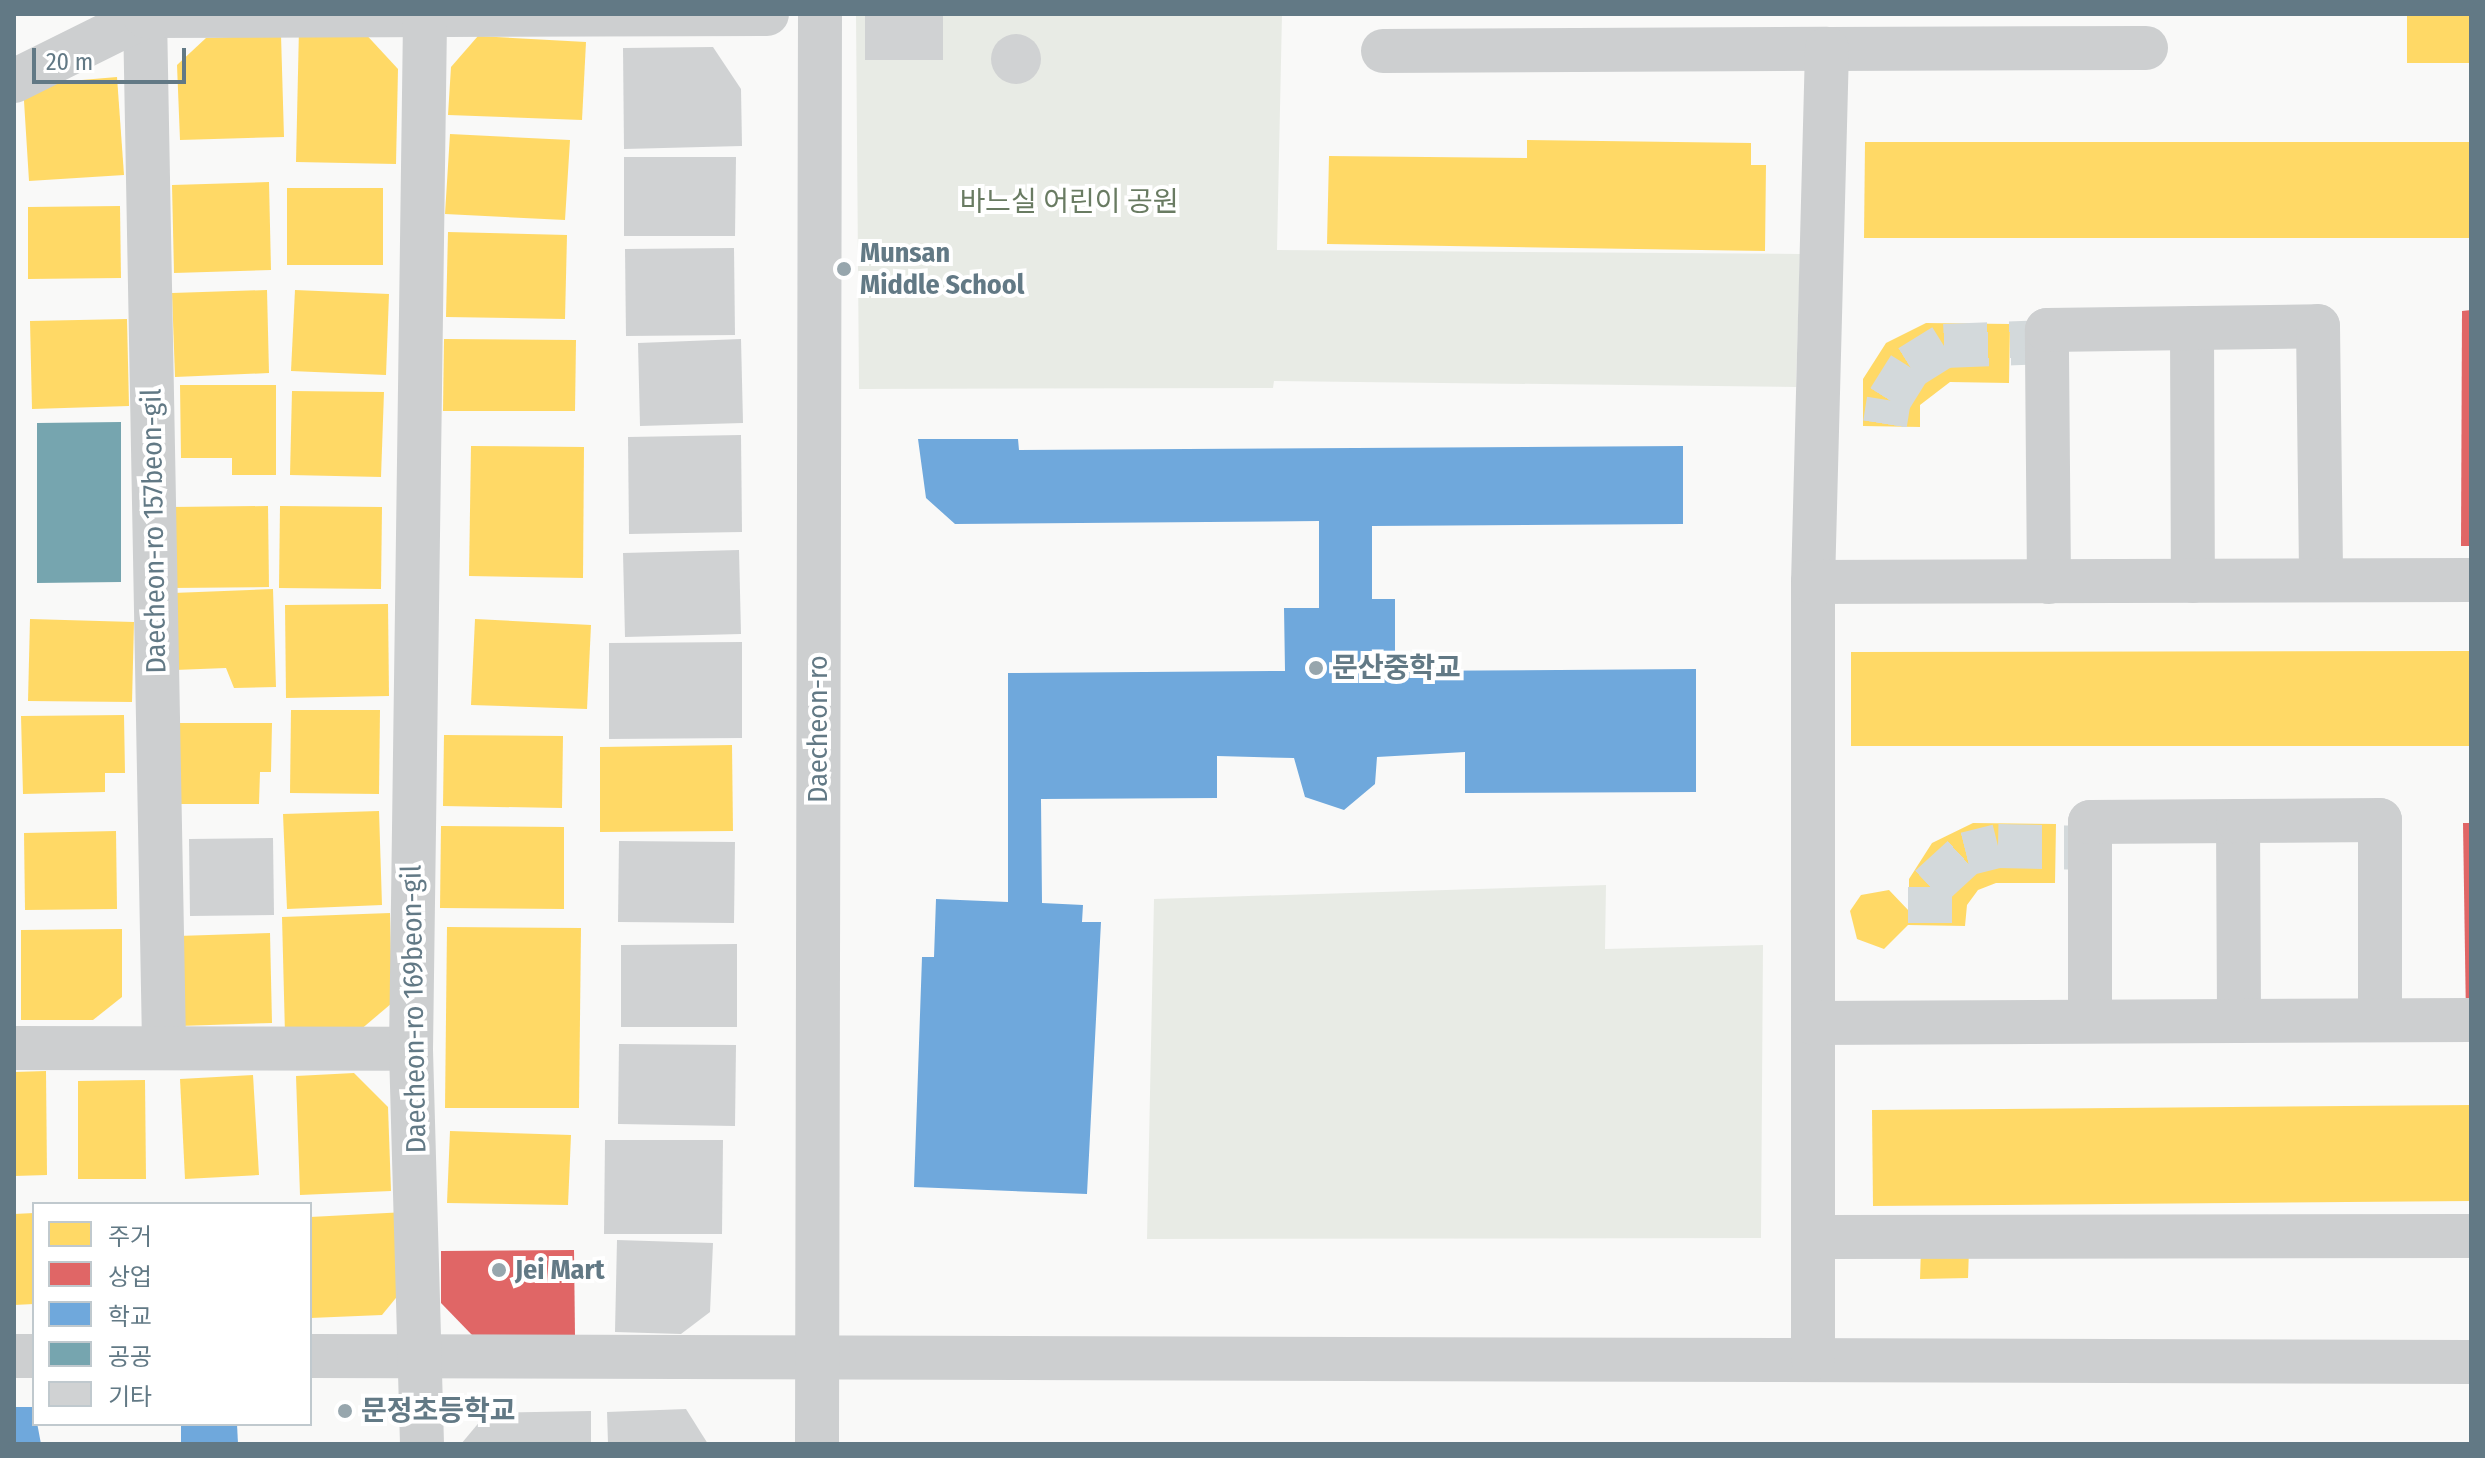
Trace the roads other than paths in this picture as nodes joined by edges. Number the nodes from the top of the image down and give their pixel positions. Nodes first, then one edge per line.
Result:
1 (767, 14) edge
2 (820, 14) edge
3 (145, 16) junction
4 (425, 19) junction
5 (2146, 48) dead end
6 (1827, 49) junction
7 (1383, 51) dead end
8 (14, 81) edge
9 (2192, 328) junction
10 (2321, 580) junction
11 (2471, 580) edge
12 (2193, 581) junction
13 (1813, 582) junction
14 (2049, 582) junction
15 (2238, 821) junction
16 (2380, 1020) junction
17 (2471, 1020) edge
18 (2090, 1021) junction
19 (2239, 1021) junction
20 (1813, 1023) junction
21 (164, 1046) junction
22 (14, 1048) edge
23 (411, 1049) junction
24 (2471, 1236) edge
25 (1814, 1237) junction
26 (817, 1352) junction
27 (423, 1353) junction
28 (312, 1356) edge
29 (1813, 1358) junction
30 (2471, 1362) edge
31 (422, 1444) edge
32 (817, 1444) edge

1 - 4 street
2 - 26 street, Daecheon-ro
3 - 4 street
3 - 8 street
3 - 21 street, Daecheon-ro 157beon-gil
4 - 23 street, Daecheon-ro 169beon-gil
5 - 6 street
6 - 7 street
6 - 13 street
9 - 10 street
9 - 12 street
9 - 14 street
10 - 11 street
10 - 12 street
12 - 14 street
13 - 14 street
13 - 20 street
15 - 16 street
15 - 18 street
15 - 19 street
16 - 17 street
16 - 19 street
18 - 19 street
18 - 20 street
20 - 25 street
21 - 22 street
21 - 23 street
23 - 27 street, Daecheon-ro 169beon-gil
24 - 25 street
25 - 29 street
26 - 27 street
26 - 29 street
26 - 32 street, Daecheon-ro
27 - 28 street
27 - 31 street, Daecheon-ro 169beon-gil
29 - 30 street

